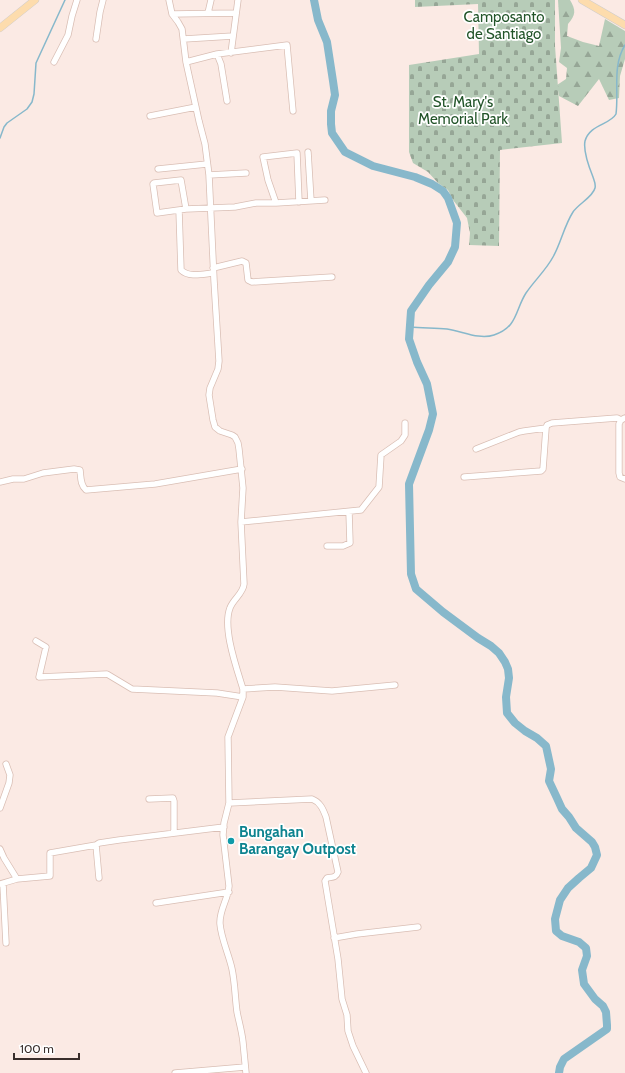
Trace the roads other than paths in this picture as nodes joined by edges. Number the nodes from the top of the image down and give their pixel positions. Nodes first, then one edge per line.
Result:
1 (35, 0) edge
2 (77, 0) edge
3 (103, 0) edge
4 (169, 0) edge
5 (211, 0) edge
6 (238, 0) edge
7 (582, 0) edge
8 (208, 13) junction
9 (172, 14) junction
10 (236, 14) junction
11 (625, 25) edge
12 (0, 28) edge
13 (233, 36) junction
14 (96, 39) dead end
15 (184, 39) junction
16 (231, 53) junction
17 (217, 54) junction
18 (54, 62) dead end
19 (186, 62) junction
20 (227, 101) dead end
21 (196, 107) junction
22 (293, 111) dead end
23 (150, 116) dead end
24 (308, 152) dead end
25 (208, 164) junction
26 (158, 169) dead end
27 (246, 173) dead end
28 (209, 175) junction
29 (325, 200) dead end
30 (311, 201) junction
31 (299, 202) junction
32 (276, 203) junction
33 (211, 208) junction
34 (186, 209) junction
35 (179, 210) junction
36 (213, 270) junction
37 (332, 277) dead end
38 (623, 419) edge
39 (405, 423) dead end
40 (546, 428) junction
41 (476, 449) dead end
42 (242, 469) junction
43 (464, 477) dead end
44 (625, 479) edge
45 (0, 482) edge
46 (349, 512) junction
47 (241, 522) junction
48 (327, 546) dead end
49 (36, 640) dead end
50 (395, 685) dead end
51 (243, 690) junction
52 (243, 697) junction
53 (6, 764) dead end
54 (149, 799) dead end
55 (229, 803) junction
56 (0, 808) edge
57 (224, 827) junction
58 (174, 833) junction
59 (96, 845) junction
60 (0, 849) edge
61 (99, 878) dead end
62 (17, 879) junction
63 (1, 884) edge
64 (229, 892) junction
65 (156, 903) dead end
66 (418, 927) dead end
67 (334, 938) junction
68 (6, 943) dead end
69 (245, 1070) edge
70 (175, 1073) edge
71 (366, 1073) edge

1 - 12 main road
2 - 18 street
3 - 14 street
4 - 9 street
5 - 8 street
6 - 10 street
7 - 11 main road
8 - 9 street
8 - 10 street
9 - 15 street
10 - 13 street
13 - 15 street
13 - 16 street
15 - 19 street
16 - 17 street
16 - 22 street
17 - 19 street
17 - 20 street
19 - 21 street
21 - 23 street
21 - 25 street
24 - 30 street
25 - 26 street
25 - 28 street
27 - 28 street
28 - 33 street
29 - 30 street
30 - 31 street
31 - 32 street
31 - 32 street
32 - 33 street
33 - 34 street
33 - 36 street
34 - 35 street
34 - 35 street
35 - 36 street
36 - 37 street
36 - 42 street
38 - 40 street
38 - 44 street
39 - 46 street
40 - 41 street
40 - 43 street
42 - 45 street
42 - 47 street
46 - 47 street
46 - 48 street
47 - 51 street
49 - 52 street
50 - 51 street
51 - 52 street
52 - 55 street
53 - 56 street
54 - 58 street
55 - 57 street
55 - 67 street
57 - 58 street
57 - 64 street
58 - 59 street
59 - 61 street
59 - 62 street
60 - 62 street
62 - 63 street
63 - 68 street
64 - 65 street
64 - 69 street
66 - 67 street
67 - 71 street
69 - 70 street

